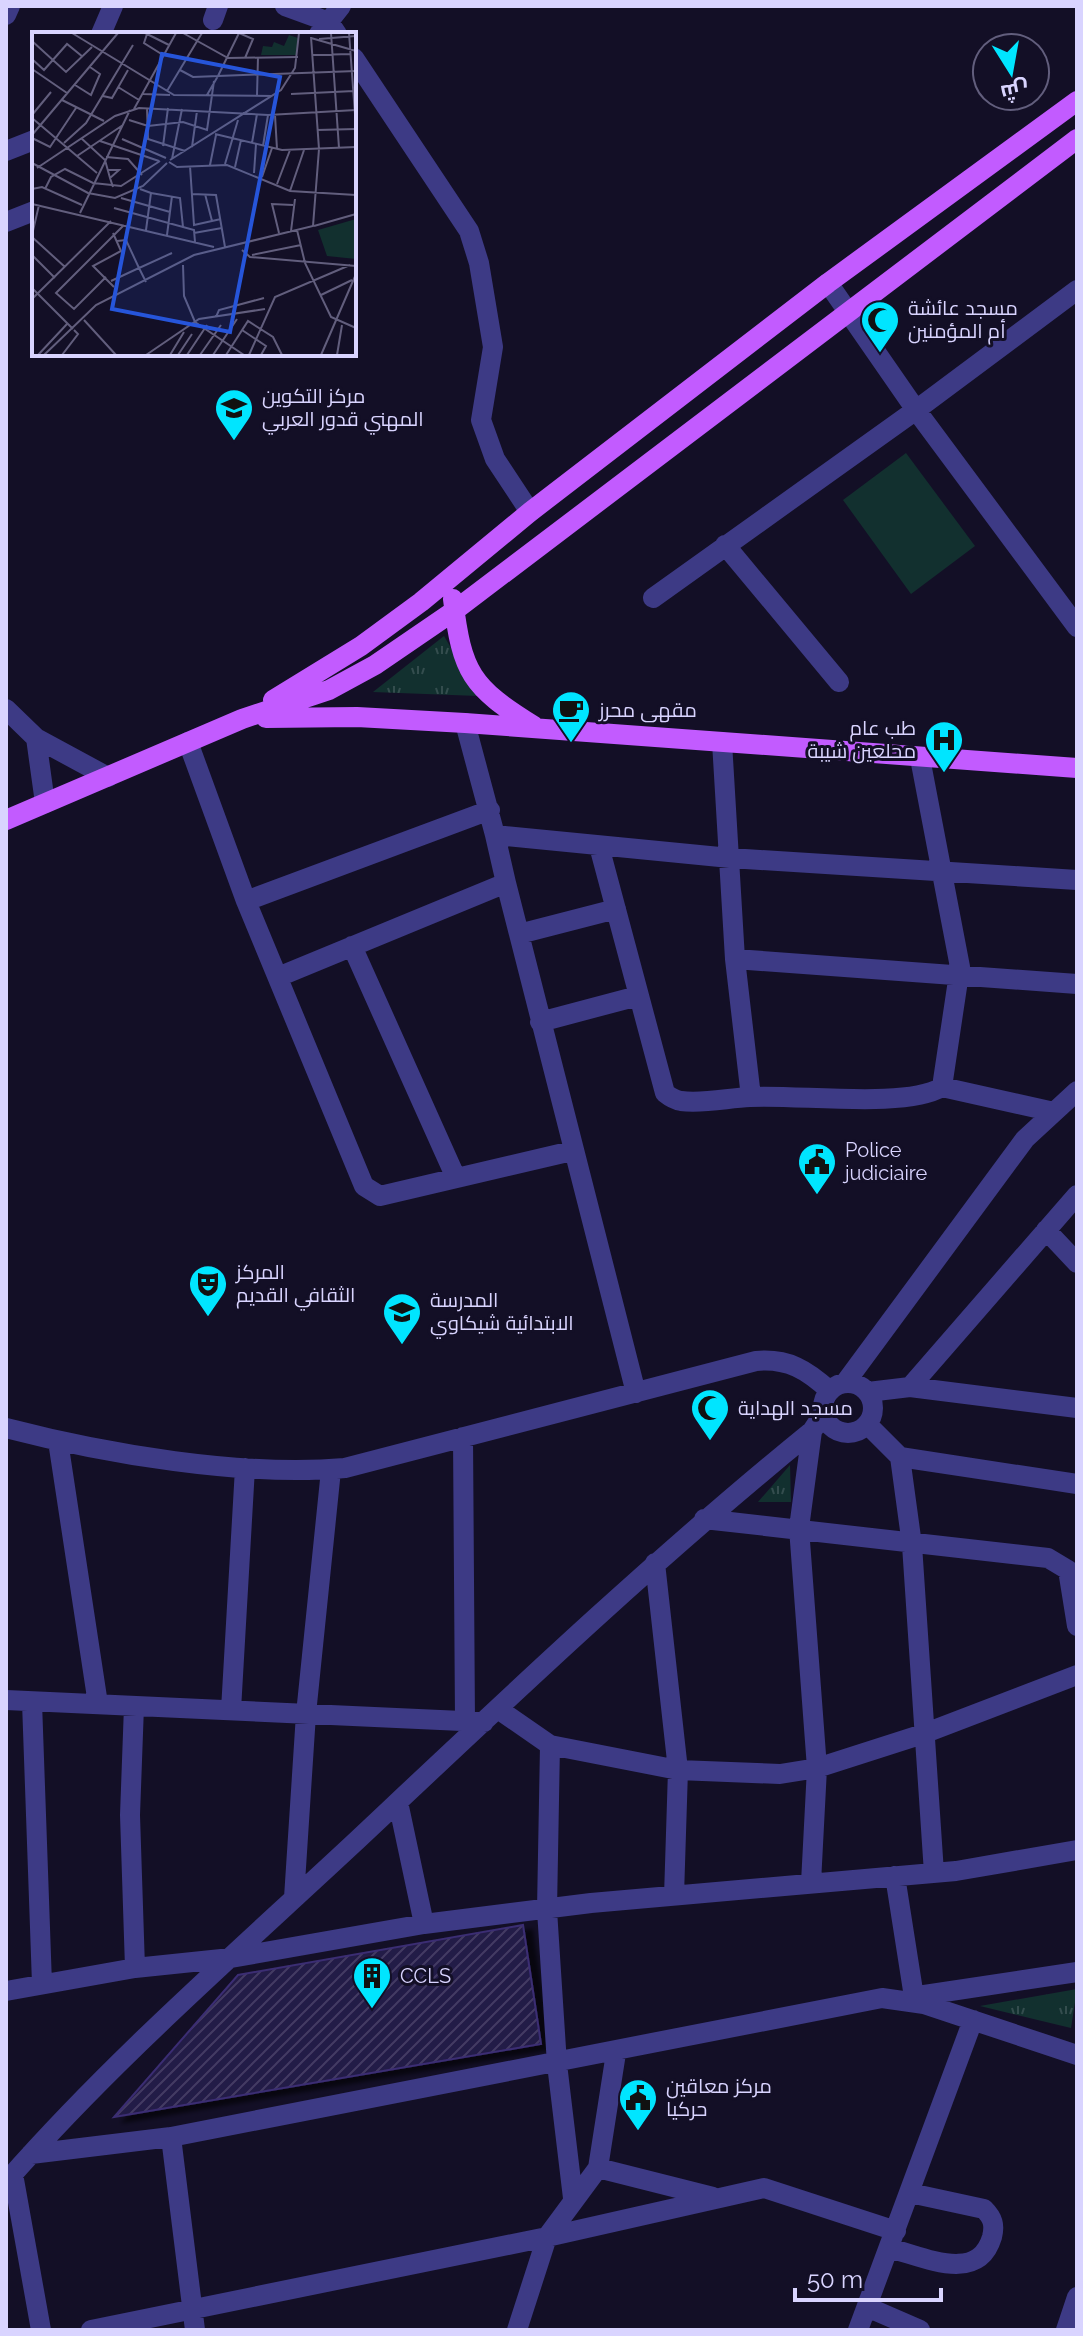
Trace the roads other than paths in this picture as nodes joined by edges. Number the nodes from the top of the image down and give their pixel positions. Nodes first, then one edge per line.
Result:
1 (10, 6) edge
2 (113, 6) edge
3 (285, 6) edge
4 (6, 15) edge
5 (332, 24) edge
6 (102, 32) edge
7 (356, 61) edge
8 (1077, 101) edge
9 (1077, 139) edge
10 (32, 141) edge
11 (6, 151) edge
12 (32, 212) edge
13 (6, 222) edge
14 (828, 283) junction
15 (1077, 290) edge
16 (848, 312) junction
17 (679, 398) junction
18 (916, 410) junction
19 (697, 424) junction
20 (530, 512) junction
21 (725, 545) junction
22 (450, 580) junction
23 (653, 598) dead end
24 (454, 611) junction
25 (1077, 627) edge
26 (839, 682) dead end
27 (6, 709) edge
28 (242, 719) junction
29 (465, 723) junction
30 (537, 728) junction
31 (36, 738) junction
32 (188, 742) junction
33 (722, 742) junction
34 (920, 758) junction
35 (1077, 768) edge
36 (108, 777) junction
37 (45, 803) junction
38 (490, 810) junction
39 (6, 820) edge
40 (495, 835) junction
41 (599, 846) junction
42 (730, 858) junction
43 (942, 874) junction
44 (1077, 880) edge
45 (506, 883) junction
46 (246, 901) junction
47 (616, 909) junction
48 (519, 934) junction
49 (352, 946) junction
50 (735, 959) junction
51 (959, 975) junction
52 (278, 977) junction
53 (1077, 984) edge
54 (638, 996) junction
55 (540, 1022) junction
56 (942, 1087) junction
57 (1077, 1091) edge
58 (751, 1097) junction
59 (1054, 1112) junction
60 (572, 1151) junction
61 (456, 1178) junction
62 (1077, 1195) edge
63 (1046, 1230) junction
64 (1077, 1263) edge
65 (838, 1387) junction
66 (910, 1387) junction
67 (868, 1392) junction
68 (636, 1393) junction
69 (1077, 1408) edge
70 (824, 1413) junction
71 (867, 1424) junction
72 (6, 1428) edge
73 (812, 1431) junction
74 (463, 1437) junction
75 (58, 1441) junction
76 (900, 1457) junction
77 (245, 1468) junction
78 (331, 1470) junction
79 (1077, 1484) edge
80 (704, 1519) junction
81 (799, 1528) junction
82 (912, 1545) junction
83 (655, 1563) junction
84 (1077, 1626) edge
85 (1077, 1675) edge
86 (6, 1700) edge
87 (32, 1702) junction
88 (98, 1704) junction
89 (134, 1706) junction
90 (231, 1710) junction
91 (306, 1714) junction
92 (482, 1717) junction
93 (923, 1734) junction
94 (550, 1745) junction
95 (817, 1768) junction
96 (678, 1770) junction
97 (398, 1802) junction
98 (1077, 1850) edge
99 (934, 1873) junction
100 (895, 1876) junction
101 (811, 1883) junction
102 (674, 1896) junction
103 (294, 1898) junction
104 (547, 1910) junction
105 (424, 1924) junction
106 (231, 1958) junction
107 (135, 1968) junction
108 (1077, 1972) edge
109 (42, 1984) junction
110 (6, 1991) edge
111 (908, 1998) junction
112 (973, 2020) junction
113 (616, 2053) junction
114 (1077, 2055) edge
115 (557, 2064) junction
116 (171, 2137) junction
117 (31, 2154) junction
118 (598, 2168) junction
119 (10, 2178) edge
120 (910, 2193) junction
121 (713, 2197) junction
122 (573, 2198) junction
123 (547, 2237) junction
124 (892, 2240) junction
125 (1077, 2297) edge
126 (867, 2307) junction
127 (193, 2321) edge
128 (41, 2330) edge
129 (91, 2330) edge
130 (517, 2330) edge
131 (858, 2330) edge
132 (920, 2330) edge
133 (1066, 2330) edge

1 - 4 street
2 - 6 street
3 - 5 street
7 - 20 street
8 - 14 main road
9 - 16 main road
10 - 11 street
12 - 13 street
14 - 16 street
14 - 17 main road
15 - 18 street
16 - 18 street
16 - 19 main road
17 - 19 main road
17 - 20 main road
18 - 21 street
18 - 25 street
19 - 24 main road
20 - 22 main road
21 - 23 street
21 - 26 street
22 - 24 main road
22 - 28 main road
24 - 28 main road
24 - 30 main road
27 - 31 street
28 - 29 main road
28 - 32 main road
29 - 30 main road
29 - 38 street
30 - 33 main road
31 - 36 street
31 - 37 street
32 - 36 main road
32 - 46 street
33 - 34 main road
33 - 42 street
34 - 35 main road
34 - 43 street
36 - 37 main road
37 - 39 main road
38 - 40 street
38 - 46 street
40 - 41 street
40 - 45 street
41 - 42 street
41 - 47 street
42 - 43 street
42 - 50 street
43 - 44 street
43 - 51 street
45 - 48 street
45 - 49 street
46 - 52 street
47 - 48 street
47 - 54 street
48 - 55 street
49 - 52 street
49 - 61 street
50 - 51 street
50 - 58 street
51 - 53 street
51 - 56 street
52 - 61 street
54 - 55 street
54 - 58 street
55 - 60 street
56 - 58 street
56 - 59 street
57 - 59 street
59 - 65 street
60 - 61 street
60 - 68 street
62 - 63 street
63 - 64 street
63 - 66 street
65 - 67 street
65 - 68 street
65 - 70 street
66 - 67 street
66 - 69 street
67 - 71 street
68 - 74 street
70 - 71 street
70 - 73 street
71 - 76 street
72 - 75 street
73 - 80 street
73 - 81 street
74 - 78 street
74 - 92 street
75 - 77 street
75 - 88 street
76 - 79 street
76 - 82 street
77 - 78 street
77 - 90 street
78 - 91 street
80 - 81 street
80 - 83 street
81 - 82 street
81 - 95 street
82 - 84 street
82 - 93 street
83 - 92 street
83 - 96 street
85 - 93 street
86 - 87 street
87 - 88 street
87 - 109 street
88 - 89 street
89 - 90 street
89 - 107 street
90 - 91 street
91 - 92 street
91 - 103 street
92 - 94 street
92 - 97 street
93 - 95 street
93 - 99 street
94 - 96 street
94 - 104 street
95 - 96 street
95 - 101 street
96 - 102 street
97 - 103 street
97 - 105 street
98 - 99 street
99 - 100 street
100 - 101 street
100 - 111 street
101 - 102 street
102 - 104 street
103 - 106 street
104 - 105 street
104 - 115 street
105 - 106 street
106 - 107 street
106 - 117 street
107 - 109 street
108 - 111 street
109 - 110 street
111 - 112 street
111 - 113 street
112 - 114 street
112 - 120 street
113 - 115 street
113 - 118 street
115 - 116 street
115 - 122 street
116 - 117 street
116 - 127 street
117 - 119 street
118 - 121 street
118 - 122 street
119 - 128 street
120 - 124 street
120 - 124 street
121 - 123 street
121 - 124 street
122 - 123 street
123 - 127 street
123 - 130 street
124 - 126 street
125 - 133 street
126 - 131 street
126 - 132 street
127 - 129 street

